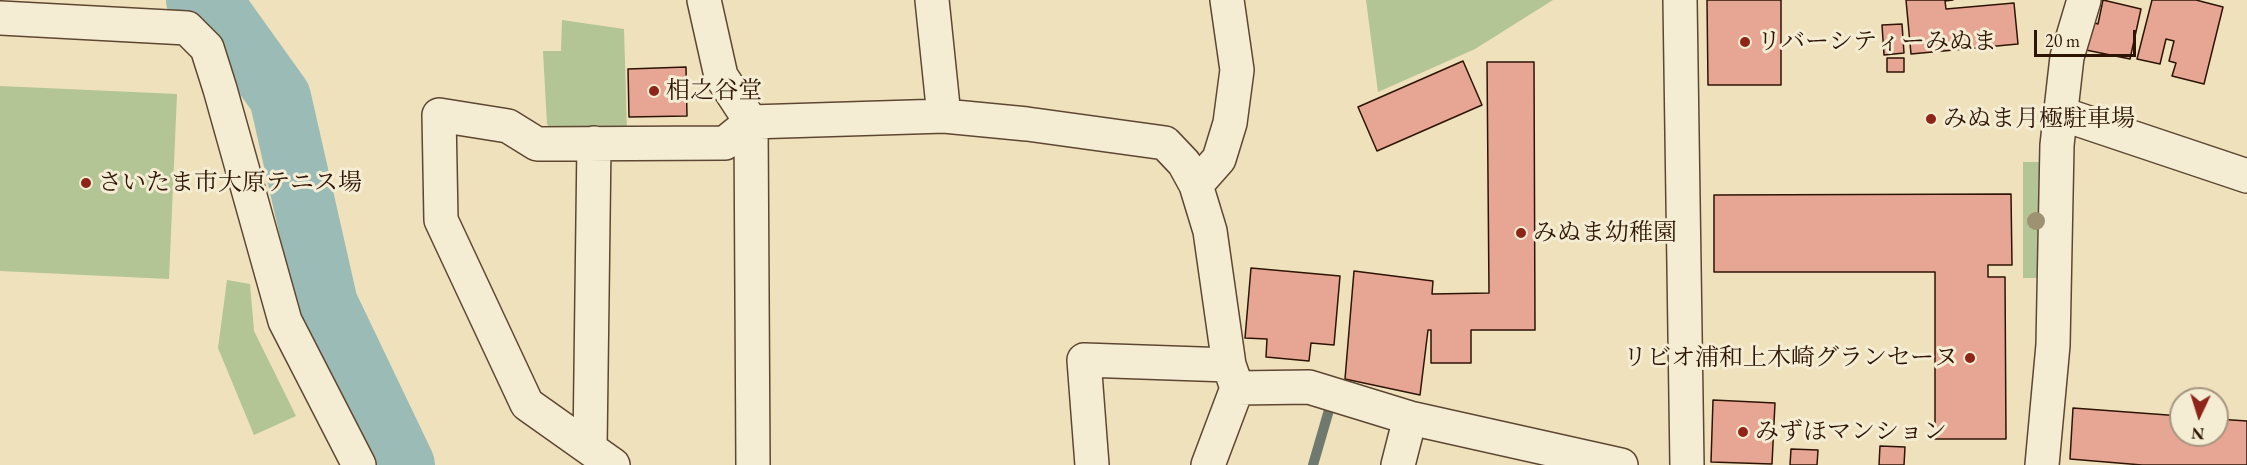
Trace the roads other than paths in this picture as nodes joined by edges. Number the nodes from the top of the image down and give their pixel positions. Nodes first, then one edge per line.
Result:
1 (704, 0) edge
2 (932, 0) edge
3 (1227, 0) edge
4 (1680, 0) edge
5 (2084, 0) edge
6 (0, 18) edge
7 (2061, 114) junction
8 (944, 116) junction
9 (751, 122) junction
10 (594, 143) junction
11 (2247, 176) edge
12 (1196, 185) junction
13 (1233, 376) junction
14 (1410, 418) junction
15 (601, 457) edge
16 (359, 465) edge
17 (753, 465) edge
18 (1092, 465) edge
19 (1208, 465) edge
20 (1398, 465) edge
21 (1621, 465) edge
22 (1687, 465) edge
23 (2042, 465) edge

1 - 9 street
2 - 8 street
3 - 12 street
4 - 22 street
5 - 7 street
6 - 16 street
7 - 11 street
7 - 23 street
8 - 9 street
8 - 12 street
9 - 10 street
9 - 17 street
10 - 15 street
10 - 15 street
12 - 13 street
13 - 14 street
13 - 18 street
13 - 19 street
14 - 20 street
14 - 21 street

